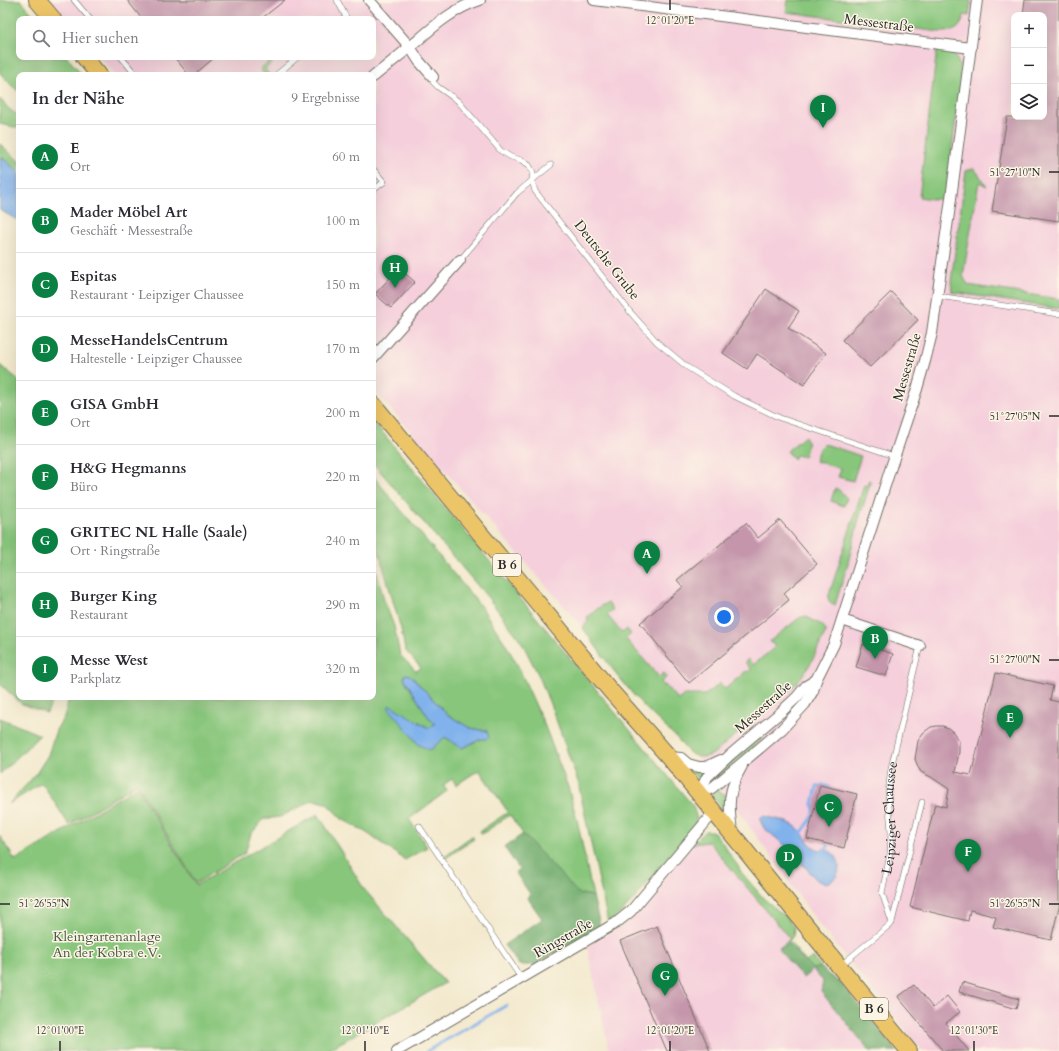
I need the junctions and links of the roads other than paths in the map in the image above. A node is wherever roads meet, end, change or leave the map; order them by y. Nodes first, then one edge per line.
1 (37, 0) edge
2 (74, 0) edge
3 (337, 0) edge
4 (369, 0) edge
5 (480, 0) edge
6 (594, 0) edge
7 (977, 0) edge
8 (50, 16) edge
9 (87, 16) edge
10 (345, 16) edge
11 (410, 47) junction
12 (971, 48) junction
13 (86, 60) edge
14 (124, 60) edge
15 (294, 60) edge
16 (96, 72) edge
17 (134, 72) edge
18 (280, 72) edge
19 (376, 75) edge
20 (433, 77) joint
21 (551, 166) dead end
22 (376, 173) edge
23 (532, 180) junction
24 (376, 188) edge
25 (460, 260) joint
26 (938, 296) junction
27 (1059, 314) edge
28 (376, 355) edge
29 (376, 408) edge
30 (894, 456) junction
31 (842, 620) junction
32 (920, 646) joint
33 (816, 680) junction
34 (730, 755) junction
35 (669, 757) junction
36 (745, 761) junction
37 (699, 794) junction
38 (922, 802) dead end
39 (714, 812) junction
40 (418, 826) dead end
41 (732, 834) junction
42 (892, 923) junction
43 (839, 966) junction
44 (521, 978) junction
45 (397, 1051) edge
46 (909, 1051) edge

1 - 8 main road
2 - 9 lane
3 - 10 lane
4 - 11 street, Deutsche Grube
5 - 11 street
6 - 12 street, Messestraße
7 - 12 street, Messestraße
11 - 19 street
11 - 20 street, Deutsche Grube
12 - 26 street, Messestraße
13 - 16 main road
14 - 17 lane
15 - 18 lane
20 - 23 lane, Deutsche Grube
21 - 23 lane
22 - 24 lane
23 - 25 lane
23 - 30 lane, Deutsche Grube
25 - 28 street
26 - 27 lane
26 - 30 street, Messestraße
29 - 35 main road, B 6
30 - 31 street, Messestraße
31 - 32 street
31 - 33 street, Messestraße
32 - 42 lane, Leipziger Chaussee
33 - 34 street, Messestraße
33 - 36 street, Messestraße
34 - 35 street, Messestraße
34 - 37 street, Messestraße
35 - 37 main road, B 6
36 - 37 street, Messestraße
36 - 41 street, Messestraße
37 - 39 main road, B 6
38 - 42 lane
39 - 41 main road, B 6
39 - 44 street, Ringstraße
40 - 44 lane
41 - 43 main road, B 6
42 - 43 lane
43 - 46 main road, B 6
44 - 45 street, Ringstraße

